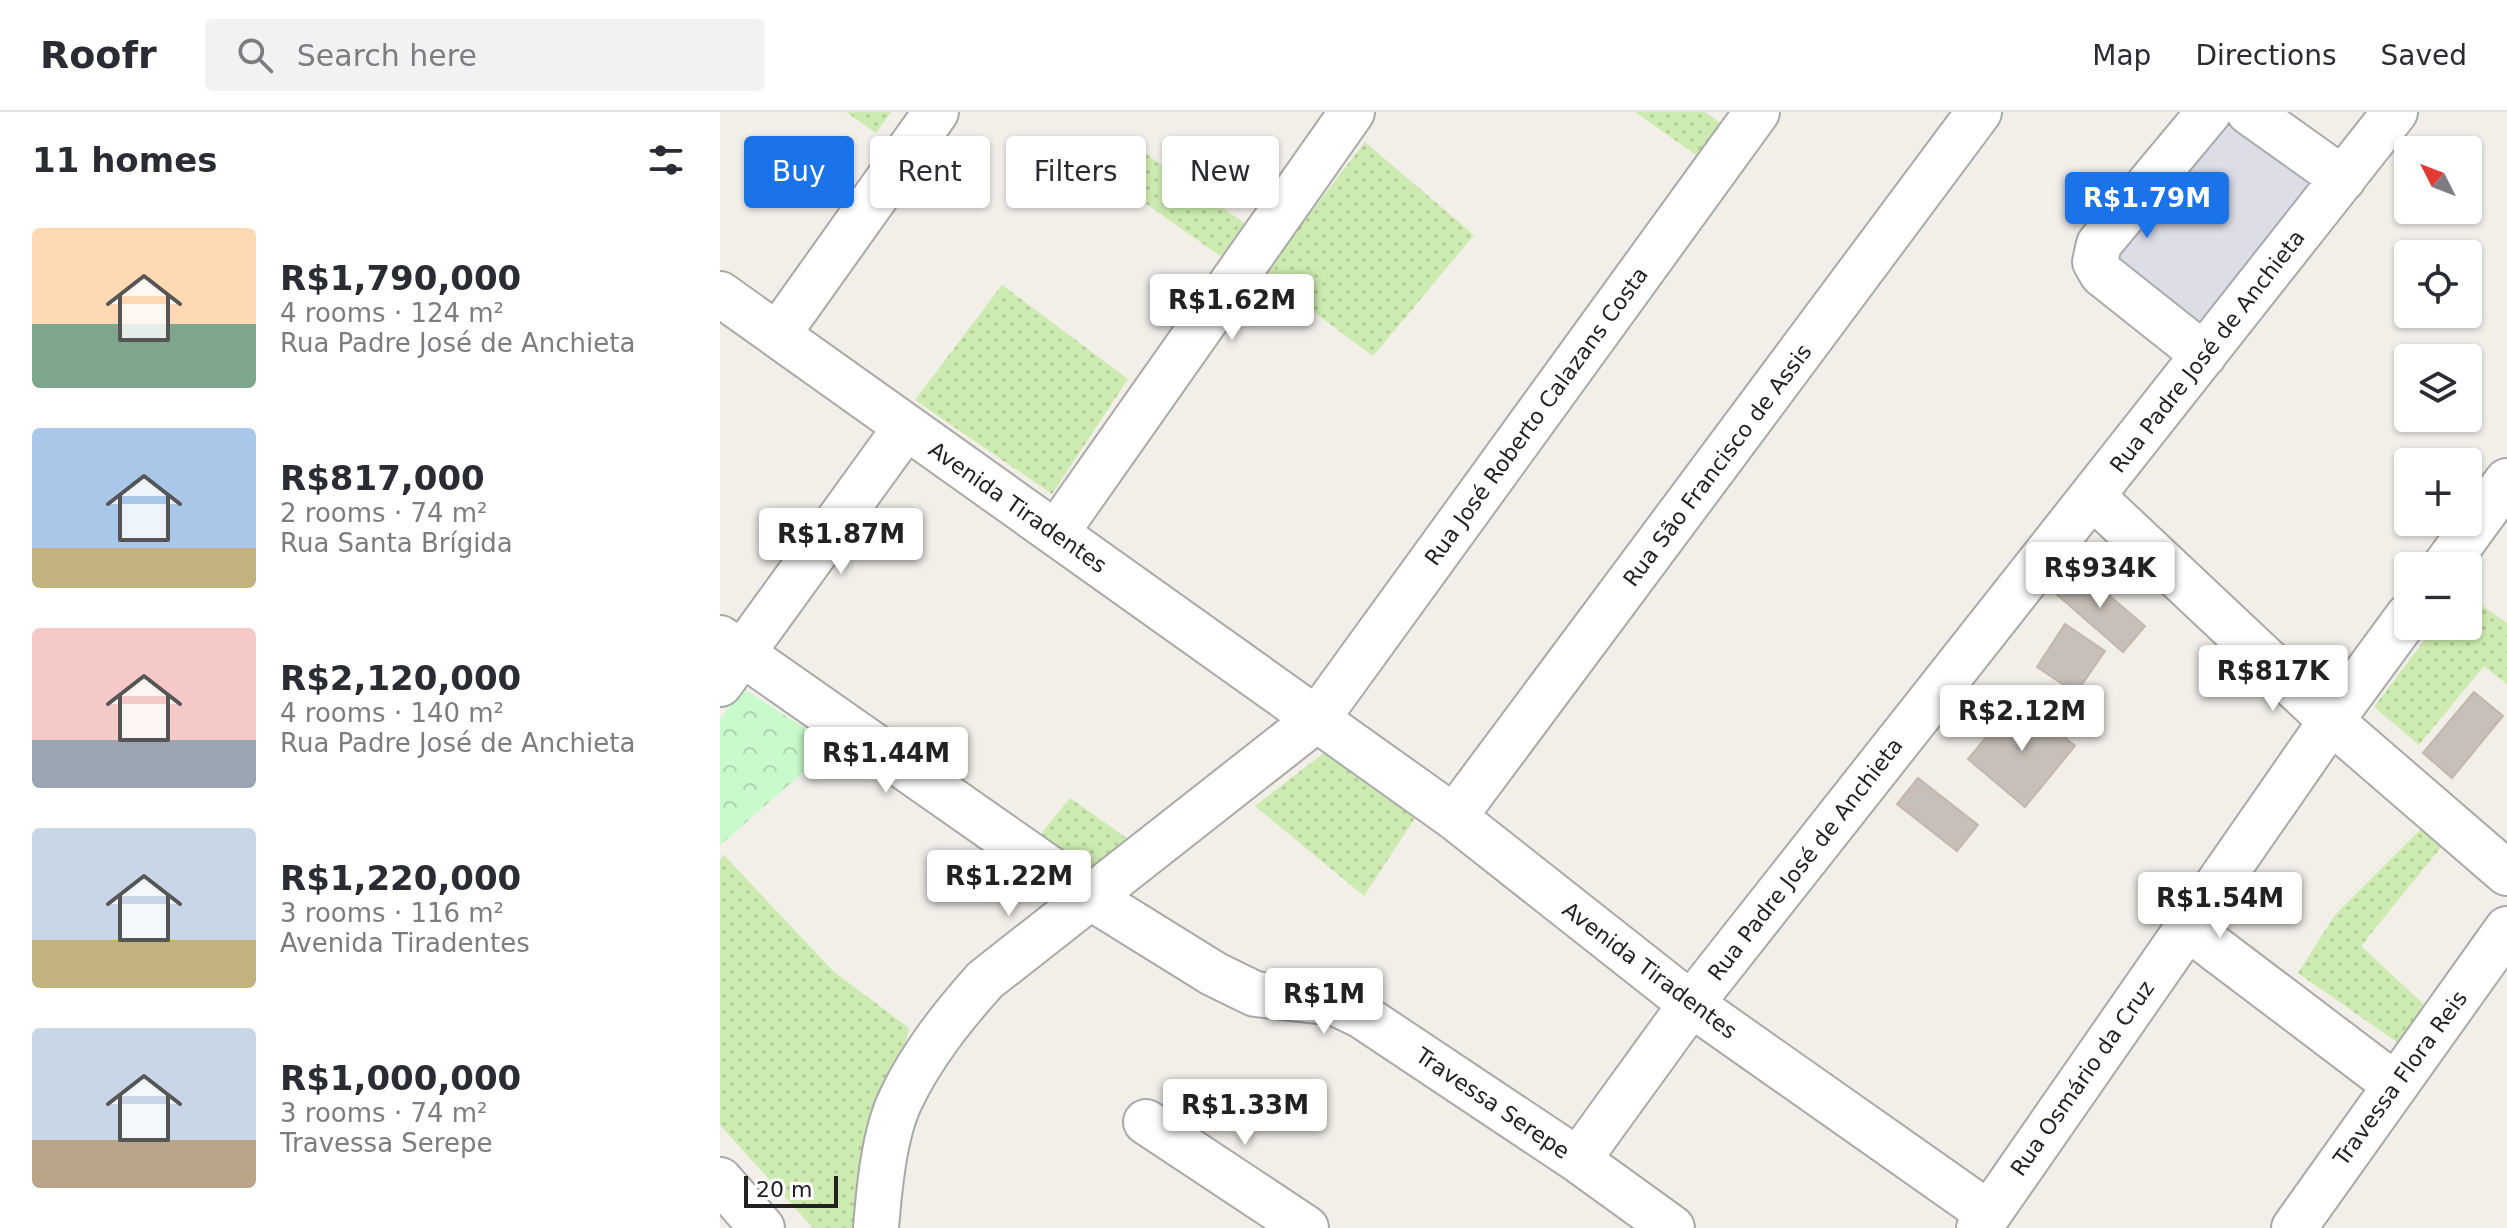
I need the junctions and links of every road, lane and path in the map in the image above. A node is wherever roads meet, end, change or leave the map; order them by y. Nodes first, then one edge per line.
1 (936, 112) edge
2 (1352, 112) edge
3 (1757, 112) edge
4 (1979, 112) edge
5 (2209, 112) edge
6 (2249, 112) edge
7 (2395, 112) edge
8 (2343, 179) junction
9 (720, 294) edge
10 (778, 334) junction
11 (2204, 355) junction
12 (906, 427) junction
13 (2507, 481) edge
14 (2092, 496) junction
15 (1056, 533) junction
16 (2455, 552) edge
17 (2394, 635) edge
18 (728, 659) edge
19 (1316, 720) junction
20 (2331, 721) junction
21 (1454, 817) junction
22 (2507, 873) edge
23 (1090, 897) junction
24 (2188, 928) junction
25 (2503, 946) edge
26 (1691, 1004) junction
27 (2394, 1084) junction
28 (1146, 1122) dead end
29 (1578, 1160) junction
30 (720, 1180) edge
31 (1983, 1221) edge
32 (762, 1228) edge
33 (876, 1228) edge
34 (1306, 1228) edge
35 (1672, 1228) edge
36 (2294, 1228) edge

1 - 10 street
2 - 15 street
3 - 19 street, Rua José Roberto Calazans Costa
4 - 21 street, Rua São Francisco de Assis
5 - 11 street
6 - 8 street
7 - 8 street, Rua Padre José de Anchieta
8 - 11 street, Rua Padre José de Anchieta
9 - 10 street, Avenida Tiradentes
10 - 12 street, Avenida Tiradentes
11 - 14 street, Rua Padre José de Anchieta
12 - 15 street, Avenida Tiradentes
12 - 18 street
13 - 16 street
14 - 20 street
14 - 26 street, Rua Padre José de Anchieta
15 - 19 street, Avenida Tiradentes
17 - 20 street, Rua Osmário da Cruz
18 - 23 street, Travessa Serepe
19 - 21 street, Avenida Tiradentes
19 - 23 street
20 - 22 street
20 - 24 street, Rua Osmário da Cruz
21 - 26 street, Avenida Tiradentes
23 - 29 street, Travessa Serepe
23 - 33 street
24 - 27 street
24 - 31 street, Rua Osmário da Cruz
25 - 27 street, Travessa Flora Reis
26 - 29 street, Rua Padre José de Anchieta
26 - 31 street, Avenida Tiradentes
27 - 36 street, Travessa Flora Reis
28 - 34 street
29 - 35 street, Travessa Serepe
30 - 32 street

